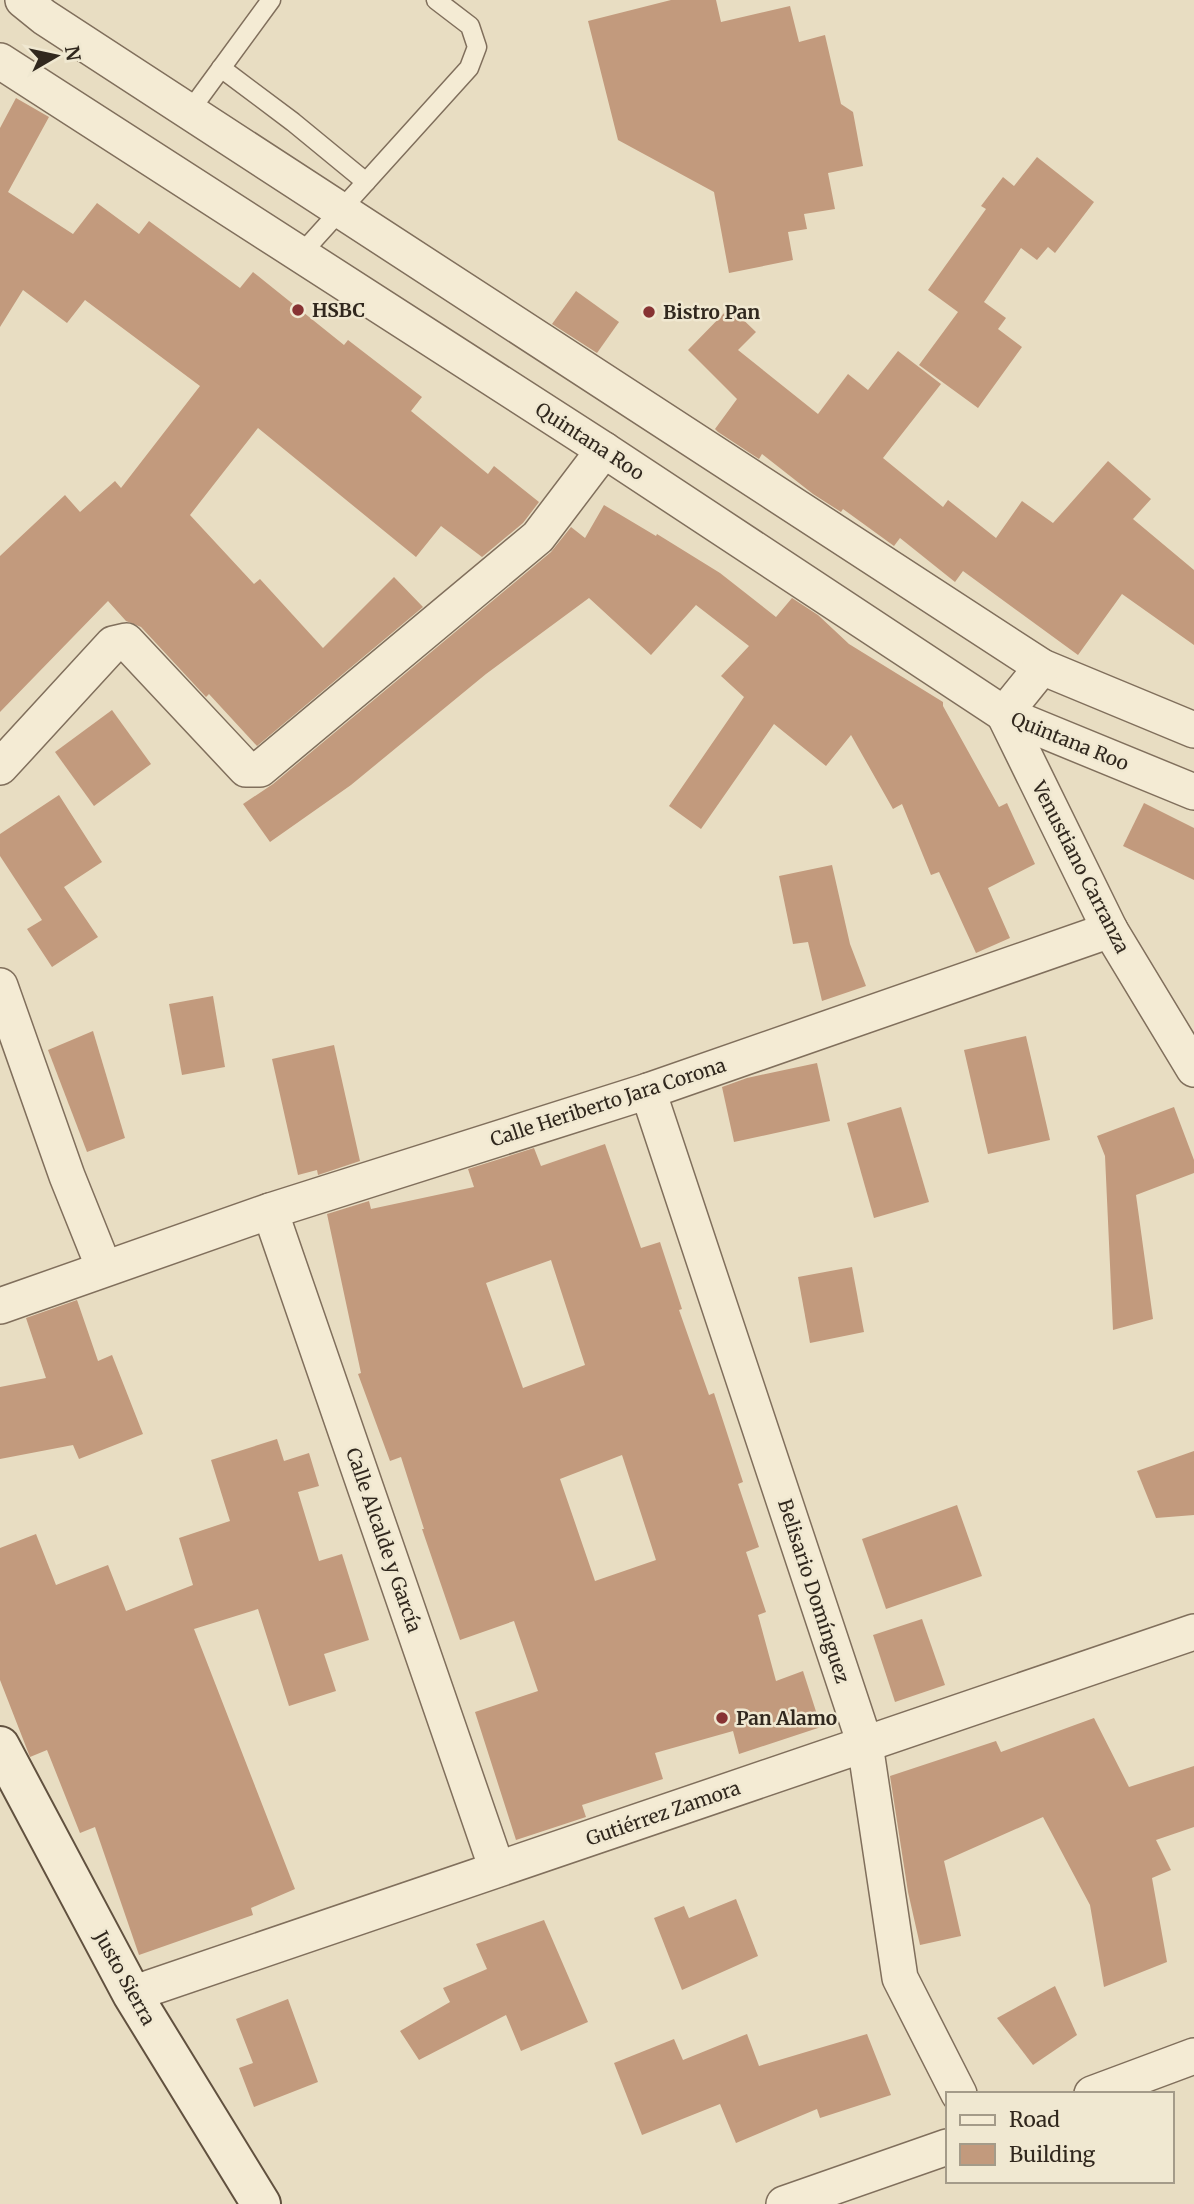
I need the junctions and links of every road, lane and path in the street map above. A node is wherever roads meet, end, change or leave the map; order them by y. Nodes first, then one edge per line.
1 (23, 0) edge
2 (271, 0) edge
3 (436, 0) edge
4 (0, 61) edge
5 (221, 68) junction
6 (189, 112) junction
7 (366, 182) junction
8 (340, 211) junction
9 (300, 255) junction
10 (604, 450) junction
11 (1042, 667) junction
12 (1004, 714) junction
13 (1194, 730) edge
14 (0, 766) edge
15 (1194, 792) edge
16 (1110, 930) junction
17 (0, 986) edge
18 (1194, 1069) edge
19 (648, 1091) junction
20 (270, 1212) junction
21 (104, 1268) junction
22 (0, 1306) edge
23 (1194, 1632) edge
24 (865, 1744) junction
25 (0, 1746) edge
26 (498, 1869) junction
27 (132, 1994) junction
28 (1194, 2056) edge
29 (958, 2092) edge
30 (1097, 2092) edge
31 (946, 2147) edge
32 (261, 2204) edge
33 (784, 2204) edge

1 - 6 street
2 - 5 lane
3 - 7 lane
4 - 9 street, Quintana Roo
5 - 6 lane
5 - 7 lane
6 - 8 street
7 - 8 lane
8 - 9 lane
8 - 11 street
9 - 10 street, Quintana Roo
10 - 12 street, Quintana Roo
10 - 14 street
11 - 12 street
11 - 13 street
12 - 15 street, Quintana Roo
12 - 16 street, Venustiano Carranza
16 - 18 street, Venustiano Carranza
16 - 19 street, Calle Heriberto Jara Corona
17 - 21 street
19 - 20 street, Calle Heriberto Jara Corona
19 - 24 street, Belisario Domínguez
20 - 21 street, Calle Heriberto Jara Corona
20 - 26 street, Calle Alcalde y García
21 - 22 street, Calle Heriberto Jara Corona
23 - 24 street, Gutiérrez Zamora
24 - 26 street, Gutiérrez Zamora
24 - 29 street, Belisario Domínguez
25 - 27 main road, Justo Sierra
26 - 27 street, Gutiérrez Zamora
27 - 32 main road, Justo Sierra
28 - 30 street
31 - 33 street

